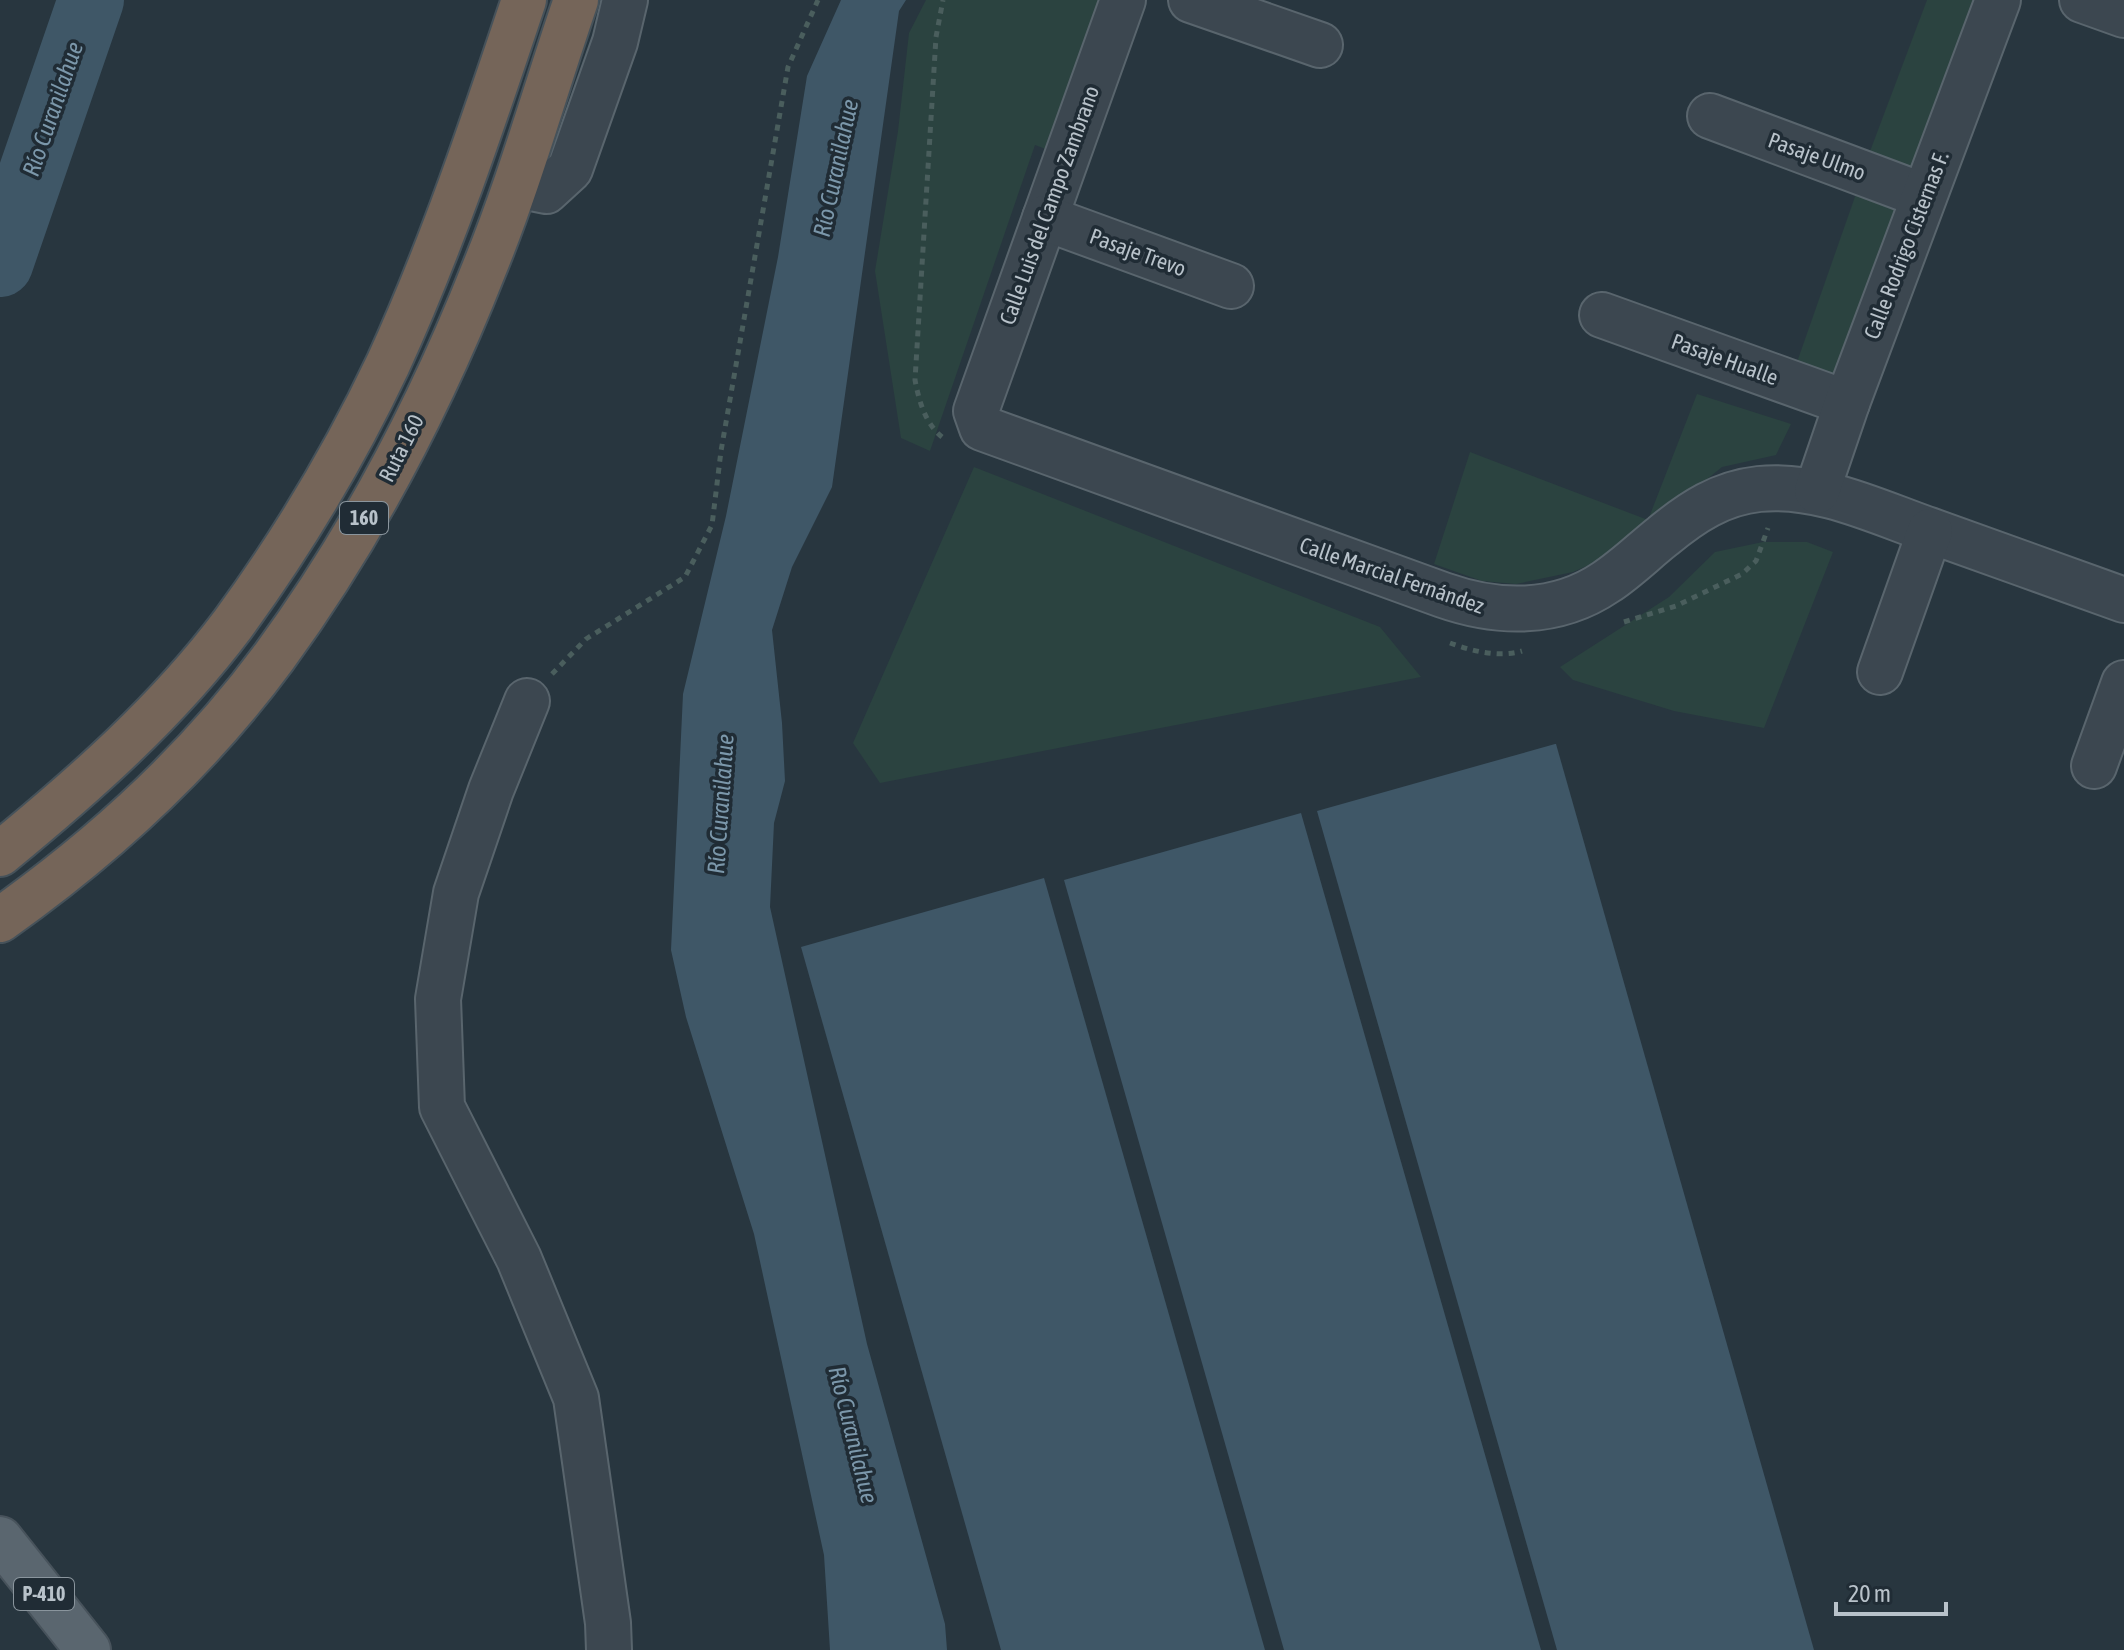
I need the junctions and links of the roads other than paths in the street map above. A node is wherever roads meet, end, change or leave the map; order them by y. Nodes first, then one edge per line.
1 (524, 0) edge
2 (576, 0) edge
3 (625, 0) edge
4 (1123, 0) edge
5 (1191, 0) edge
6 (1998, 0) edge
7 (2082, 0) edge
8 (2124, 15) edge
9 (1320, 45) dead end
10 (1710, 116) dead end
11 (516, 185) junction
12 (1924, 196) junction
13 (1045, 218) junction
14 (1231, 286) dead end
15 (1602, 315) dead end
16 (1847, 403) junction
17 (961, 426) joint
18 (1800, 490) junction
19 (1930, 531) junction
20 (2124, 600) edge
21 (1880, 672) dead end
22 (2124, 683) edge
23 (527, 701) road end
24 (2094, 766) dead end
25 (0, 854) edge
26 (0, 920) edge
27 (0, 1539) edge
28 (88, 1650) edge
29 (609, 1650) edge

1 - 25 highway, 160
2 - 11 highway, Ruta 160 / 160
3 - 11 street
4 - 13 street, Calle Luis del Campo Zambrano
5 - 9 street
6 - 12 street, Calle Rodrigo Cisternas F.
7 - 8 street
10 - 12 street, Pasaje Ulmo
11 - 26 highway, Ruta 160 / 160
12 - 16 street, Calle Rodrigo Cisternas F.
13 - 14 street, Pasaje Trevo
13 - 17 street, Calle Luis del Campo Zambrano
15 - 16 street, Pasaje Hualle
16 - 18 street, Calle Rodrigo Cisternas F.
17 - 18 street, Calle Marcial Fernández
18 - 19 street, Calle Marcial Fernández
19 - 20 street, Calle Marcial Fernández
19 - 21 street
22 - 24 street
23 - 29 street
27 - 28 main road, P-410

